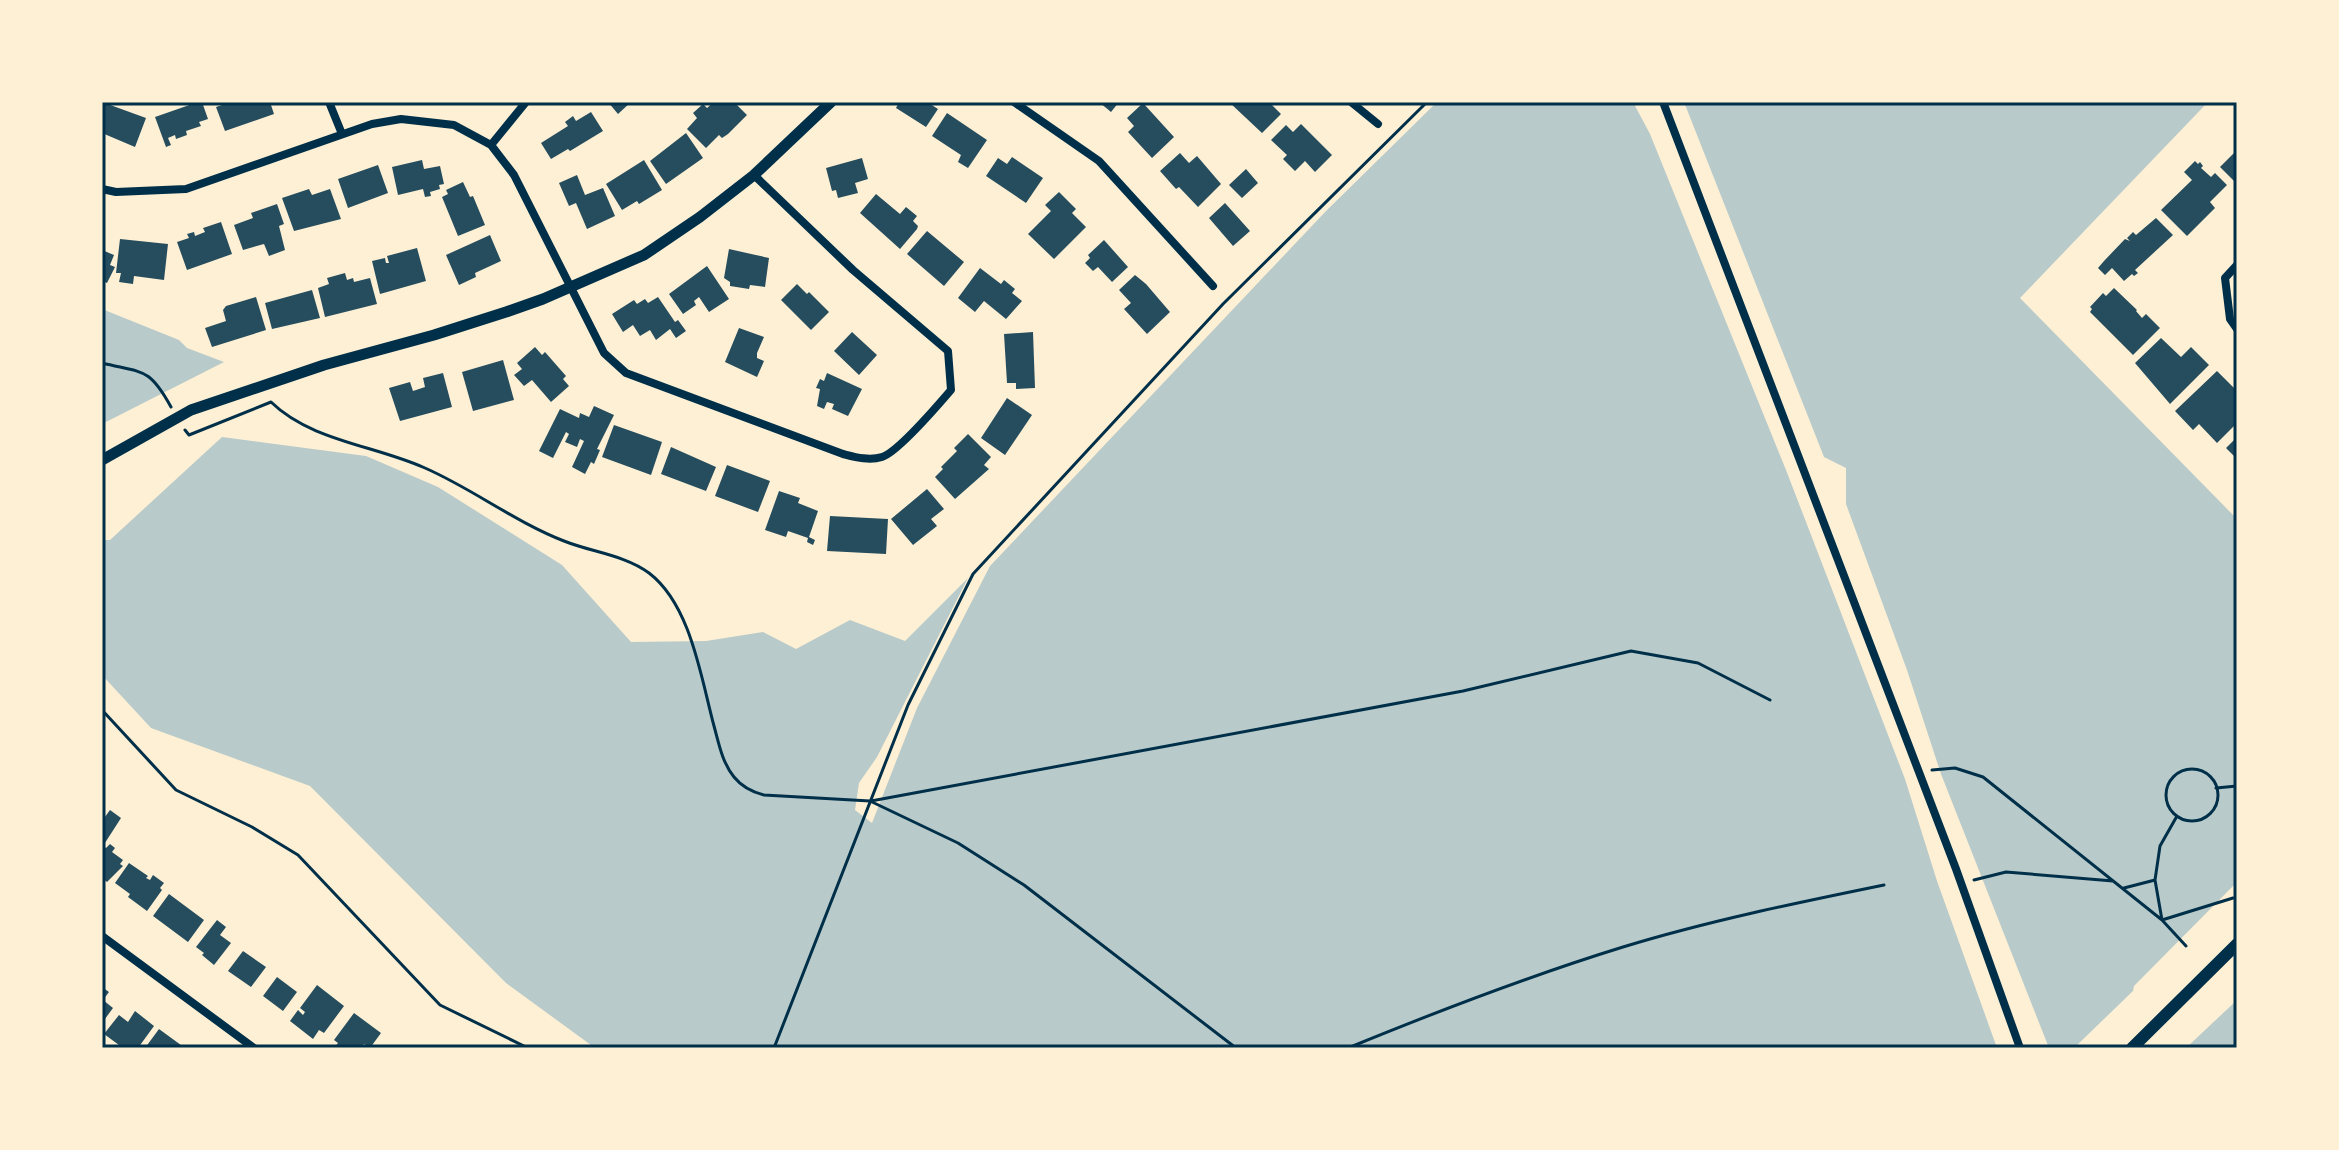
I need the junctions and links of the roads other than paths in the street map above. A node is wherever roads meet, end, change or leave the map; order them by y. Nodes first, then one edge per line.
1 (329, 102) edge
2 (526, 102) edge
3 (831, 102) edge
4 (1014, 102) edge
5 (1351, 102) edge
6 (1663, 102) edge
7 (1378, 124) dead end
8 (342, 134) junction
9 (491, 145) junction
10 (754, 175) junction
11 (102, 189) edge
12 (2237, 265) edge
13 (1213, 286) dead end
14 (569, 287) junction
15 (2237, 329) edge
16 (102, 460) edge
17 (102, 936) edge
18 (2237, 944) edge
19 (254, 1048) edge
20 (2020, 1048) edge
21 (2132, 1048) edge

1 - 8 street
2 - 9 street
3 - 10 street
4 - 13 street
5 - 7 street
6 - 20 street
8 - 9 street
8 - 11 street
9 - 14 street
10 - 14 street
10 - 14 street
12 - 15 street
14 - 16 street
17 - 19 street
18 - 21 main road

